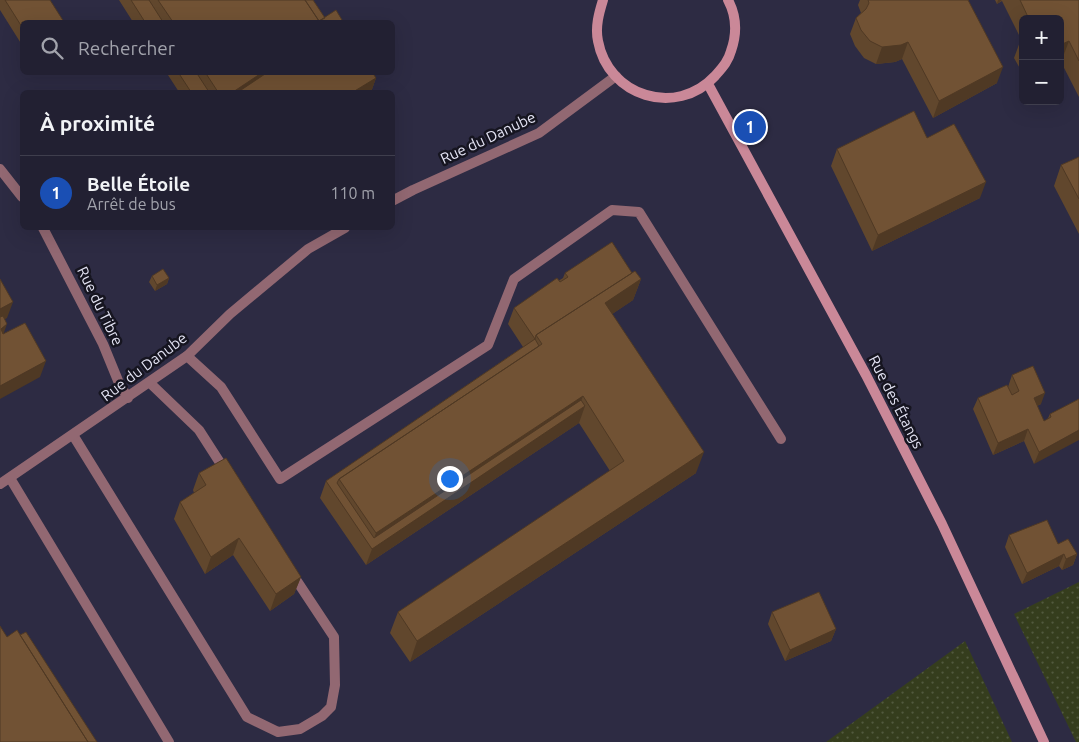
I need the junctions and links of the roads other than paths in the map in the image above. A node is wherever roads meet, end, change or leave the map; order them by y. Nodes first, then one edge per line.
1 (604, 0) edge
2 (728, 0) edge
3 (616, 76) junction
4 (708, 84) junction
5 (0, 169) edge
6 (20, 194) edge
7 (395, 200) edge
8 (44, 230) edge
9 (342, 230) edge
10 (187, 356) junction
11 (150, 382) junction
12 (128, 398) junction
13 (73, 435) junction
14 (781, 439) dead end
15 (10, 478) junction
16 (231, 479) edge
17 (0, 484) edge
18 (285, 562) edge
19 (170, 742) edge
20 (1044, 742) edge

1 - 3 main road
2 - 4 main road
3 - 4 main road
3 - 7 street, Rue du Danube
4 - 20 main road, Rue des Étangs
5 - 6 street
8 - 12 street, Rue du Tibre
9 - 10 street, Rue du Danube
10 - 11 street, Rue du Danube
10 - 14 street
11 - 12 street, Rue du Danube
11 - 16 street
12 - 13 street, Rue du Danube
13 - 15 street, Rue du Danube
13 - 18 street
15 - 17 street, Rue du Danube
15 - 19 street

